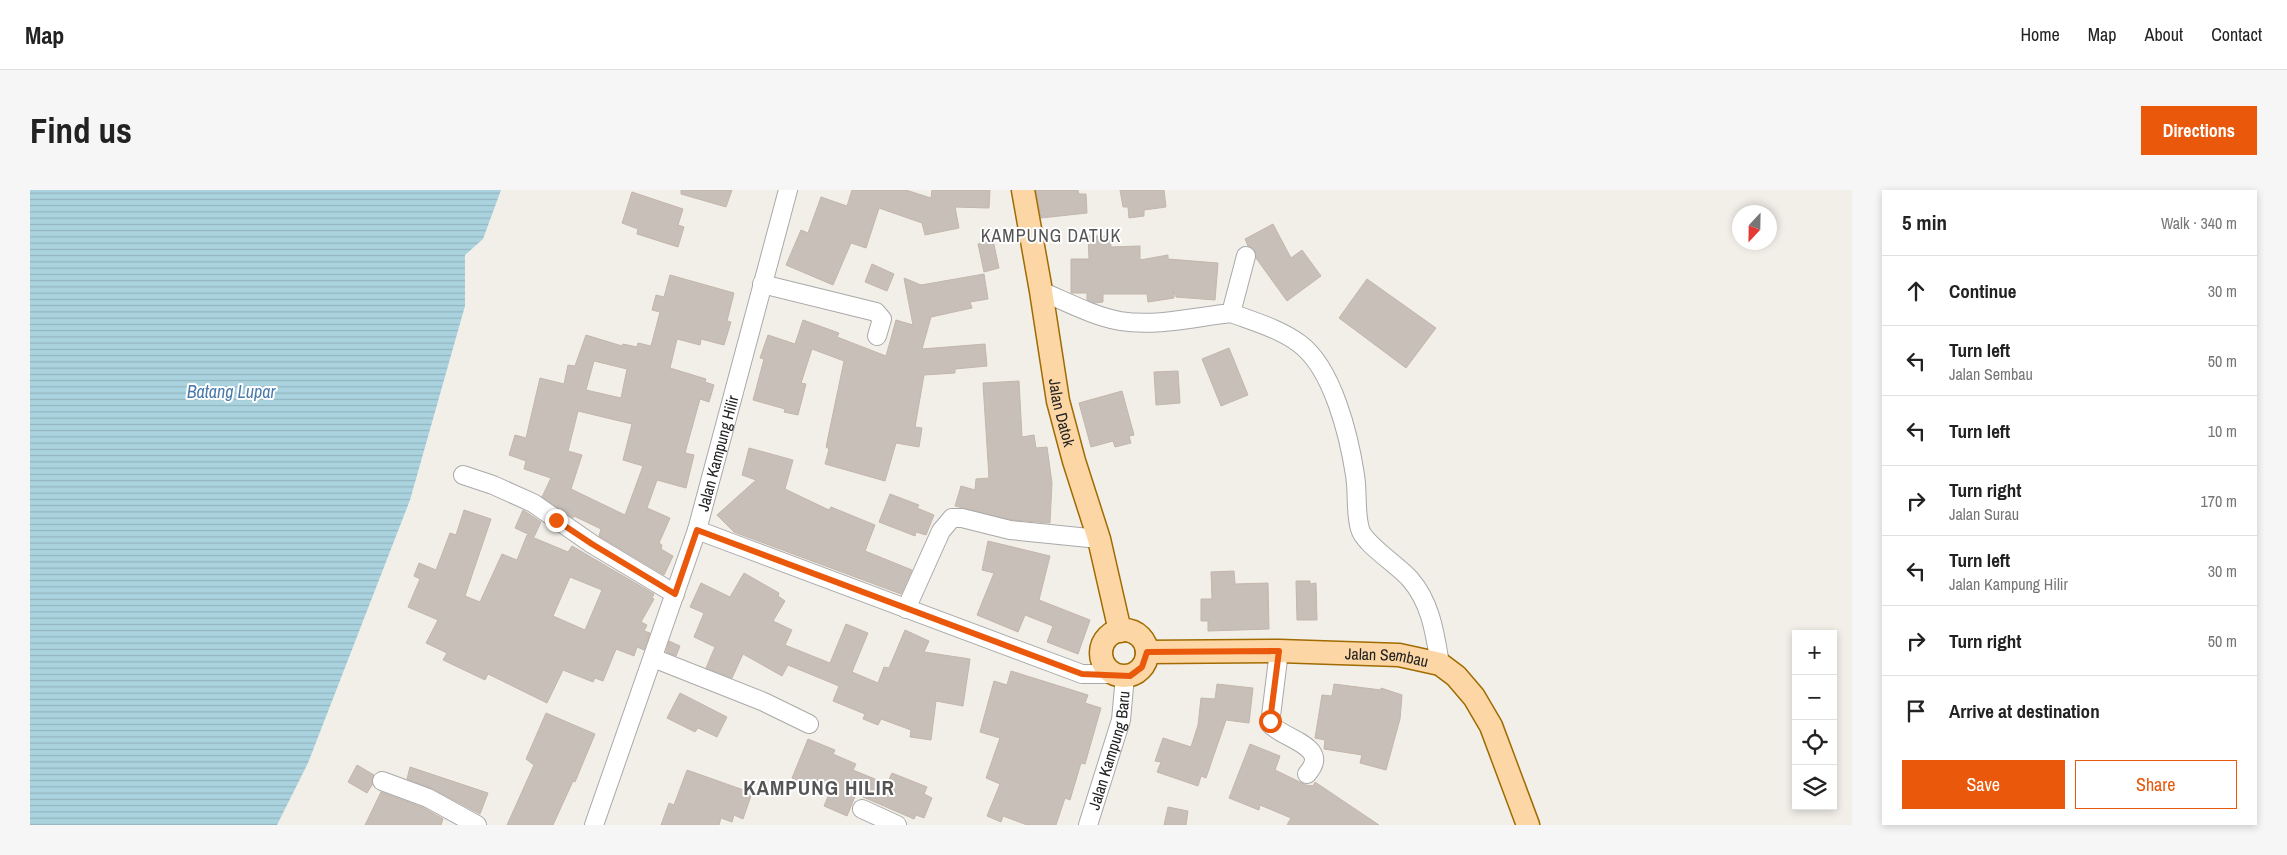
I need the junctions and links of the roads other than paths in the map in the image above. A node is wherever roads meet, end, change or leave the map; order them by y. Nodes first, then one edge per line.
1 (788, 190) edge
2 (1023, 190) edge
3 (1246, 256) dead end
4 (762, 284) junction
5 (1041, 291) junction
6 (1231, 313) junction
7 (877, 336) dead end
8 (463, 475) dead end
9 (697, 530) junction
10 (1099, 539) junction
11 (675, 594) junction
12 (906, 609) junction
13 (1120, 631) junction
14 (1279, 651) junction
15 (1147, 652) junction
16 (653, 658) junction
17 (1440, 664) junction
18 (1119, 675) junction
19 (809, 724) dead end
20 (1307, 774) dead end
21 (382, 781) dead end
22 (862, 809) dead end
23 (477, 825) edge
24 (594, 825) edge
25 (897, 825) edge
26 (1088, 825) edge
27 (1528, 825) edge

1 - 4 street, Jalan Kampung Hilir
2 - 5 main road, Jalan Datok
3 - 6 street
4 - 7 street
4 - 9 street, Jalan Kampung Hilir
5 - 6 street
5 - 10 main road, Jalan Datok
6 - 17 street
8 - 11 street
9 - 11 street, Jalan Kampung Hilir
9 - 12 street
10 - 12 street
10 - 13 main road, Jalan Datok
11 - 16 street, Jalan Kampung Hilir
12 - 18 street
13 - 15 main road
13 - 18 main road
14 - 15 main road, Jalan Sembau
14 - 17 main road, Jalan Sembau
14 - 20 street
15 - 18 main road
16 - 19 street
16 - 24 street, Jalan Kampung Hilir
17 - 27 main road, Jalan Sembau
18 - 26 street, Jalan Kampung Baru
21 - 23 street
22 - 25 street

